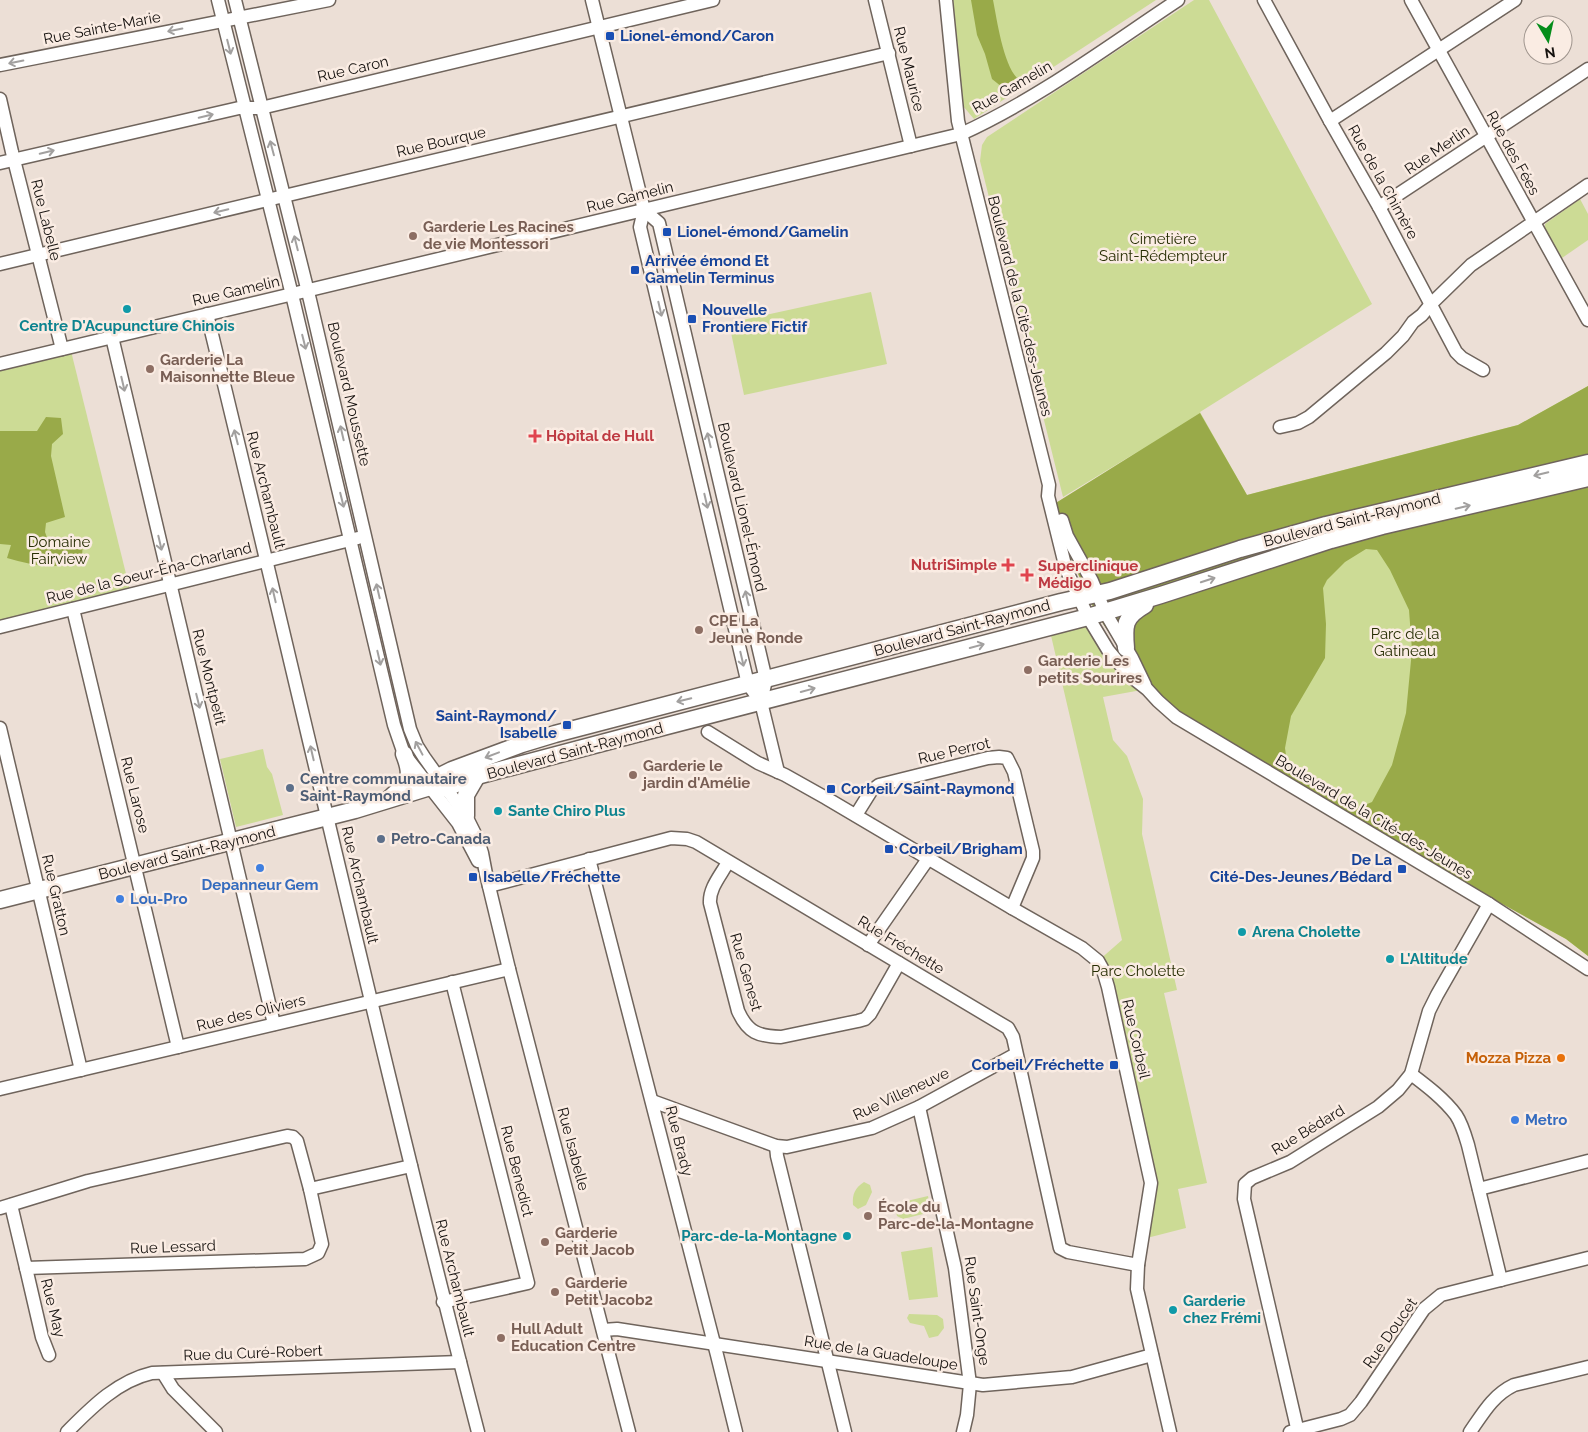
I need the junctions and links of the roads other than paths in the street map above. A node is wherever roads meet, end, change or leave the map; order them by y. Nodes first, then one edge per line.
1 (218, 0) edge
2 (235, 0) edge
3 (329, 0) edge
4 (592, 0) edge
5 (712, 0) edge
6 (875, 0) edge
7 (946, 0) edge
8 (1178, 0) edge
9 (1264, 0) edge
10 (1411, 0) edge
11 (1515, 0) edge
12 (239, 17) junction
13 (223, 20) junction
14 (599, 28) junction
15 (1439, 51) junction
16 (889, 53) junction
17 (0, 65) edge
18 (1588, 69) edge
19 (0, 99) edge
20 (244, 107) junction
21 (261, 108) junction
22 (621, 117) junction
23 (1330, 121) junction
24 (961, 134) junction
25 (1486, 137) junction
26 (911, 146) junction
27 (14, 160) junction
28 (0, 163) edge
29 (1588, 185) edge
30 (284, 196) junction
31 (268, 200) junction
32 (1379, 207) junction
33 (644, 210) junction
34 (1533, 223) junction
35 (38, 255) junction
36 (0, 264) edge
37 (308, 291) junction
38 (292, 295) junction
39 (1431, 304) junction
40 (207, 314) junction
41 (1588, 320) edge
42 (112, 337) junction
43 (62, 349) junction
44 (0, 364) edge
45 (1483, 370) dead end
46 (1280, 427) dead end
47 (1588, 463) edge
48 (1588, 478) edge
49 (1049, 485) junction
50 (365, 536) junction
51 (351, 539) junction
52 (266, 561) junction
53 (170, 585) junction
54 (1097, 594) junction
55 (1161, 595) junction
56 (1079, 598) junction
57 (73, 609) junction
58 (1105, 612) junction
59 (1088, 617) junction
60 (0, 627) edge
61 (1126, 648) junction
62 (766, 680) junction
63 (748, 684) junction
64 (1147, 689) junction
65 (761, 702) junction
66 (0, 728) edge
67 (708, 732) dead end
68 (2, 746) edge
69 (404, 754) junction
70 (778, 772) junction
71 (477, 776) junction
72 (438, 784) junction
73 (388, 800) junction
74 (856, 815) junction
75 (466, 816) junction
76 (328, 817) junction
77 (232, 842) junction
78 (589, 859) junction
79 (928, 859) junction
80 (728, 862) junction
81 (135, 866) junction
82 (487, 880) junction
83 (39, 890) junction
84 (0, 900) edge
85 (1489, 904) junction
86 (1012, 908) junction
87 (868, 944) junction
88 (899, 963) junction
89 (510, 969) junction
90 (1588, 969) edge
91 (452, 982) junction
92 (372, 1001) junction
93 (274, 1024) junction
94 (178, 1047) junction
95 (1016, 1054) junction
96 (81, 1070) junction
97 (1411, 1074) junction
98 (0, 1089) edge
99 (652, 1101) junction
100 (919, 1107) junction
101 (776, 1146) junction
102 (1588, 1161) edge
103 (411, 1166) junction
104 (310, 1189) junction
105 (1479, 1189) junction
106 (5, 1207) edge
107 (1588, 1258) edge
108 (1138, 1265) junction
109 (26, 1268) junction
110 (1501, 1280) junction
111 (443, 1302) junction
112 (603, 1330) junction
113 (714, 1345) junction
114 (49, 1355) dead end
115 (1152, 1355) junction
116 (828, 1361) junction
117 (460, 1362) junction
118 (1588, 1367) edge
119 (163, 1373) junction
120 (970, 1384) junction
121 (1295, 1431) edge
122 (67, 1432) edge
123 (216, 1432) edge
124 (478, 1432) edge
125 (629, 1432) edge
126 (736, 1432) edge
127 (845, 1432) edge
128 (963, 1432) edge
129 (1170, 1432) edge
130 (1470, 1432) edge

1 - 13 street, Boulevard Moussette
2 - 12 street, Boulevard Moussette
3 - 12 street, Rue Sainte-Marie
4 - 14 street, Boulevard Lionel-Émond
5 - 14 street, Rue Caron
6 - 16 street, Rue Maurice
7 - 24 street, Boulevard de la Cité-des-Jeunes
8 - 24 street, Rue Gamelin
9 - 23 street, Rue de la Chimère
10 - 15 street, Rue des Fées
11 - 15 street
12 - 13 street, Rue Sainte-Marie
12 - 21 street, Boulevard Moussette
13 -> 17 street, Rue Sainte-Marie
13 -> 20 street, Boulevard Moussette
14 - 21 street, Rue Caron
14 - 22 street, Boulevard Lionel-Émond
15 - 23 street
15 - 25 street, Rue des Fées
16 - 22 street, Rue Bourque
16 - 26 street, Rue Maurice
18 - 25 street, Rue Merlin
19 - 27 street, Rue Labelle
20 - 21 street, Rue Caron
27 -> 20 street, Rue Caron
20 - 31 street, Boulevard Moussette
30 -> 21 street, Boulevard Moussette
22 - 30 street, Rue Bourque
22 - 33 street, Boulevard Lionel-Émond
23 - 32 street, Rue de la Chimère
24 - 26 street, Rue Gamelin
24 - 49 street, Boulevard de la Cité-des-Jeunes
25 - 32 street, Rue Merlin
25 - 34 street, Rue des Fées
26 - 33 street, Rue Gamelin
27 - 28 street, Rue Caron
27 - 35 street, Rue Labelle
29 - 34 street
30 - 31 street, Rue Bourque
37 -> 30 street, Boulevard Moussette
31 -> 35 street, Rue Bourque
31 - 38 street, Boulevard Moussette
32 - 39 street, Rue de la Chimère
33 - 37 street, Rue Gamelin
62 -> 33 street, Boulevard Lionel-Émond
33 -> 63 street, Boulevard Lionel-Émond
34 - 39 street
34 - 41 street, Rue des Fées
35 - 36 street, Rue Bourque
35 - 43 street, Rue Labelle
37 - 38 street, Rue Gamelin
50 -> 37 street, Boulevard Moussette
38 - 40 street, Rue Gamelin
38 -> 51 street, Boulevard Moussette
39 - 45 street, Rue de la Chimère
39 - 46 street
40 - 42 street, Rue Gamelin
52 -> 40 street, Rue Archambault
42 - 43 street, Rue Gamelin
42 -> 53 street, Rue Montpetit
43 - 44 street, Rue Gamelin
47 -> 54 main road, Boulevard Saint-Raymond
55 -> 48 main road, Boulevard Saint-Raymond
49 - 54 street, Boulevard de la Cité-des-Jeunes
49 - 56 street, Boulevard de la Cité-des-Jeunes
50 - 51 street, Rue de la Soeur-Éna-Charland
72 -> 50 street, Boulevard Moussette
51 - 52 street, Rue de la Soeur-Éna-Charland
51 -> 69 street, Boulevard Moussette
52 - 53 street, Rue de la Soeur-Éna-Charland
76 -> 52 street, Rue Archambault
53 - 57 street, Rue de la Soeur-Éna-Charland
53 -> 77 street, Rue Montpetit
54 - 56 main road, Boulevard Saint-Raymond
54 - 58 street, Boulevard de la Cité-des-Jeunes
55 - 58 main road, Boulevard Saint-Raymond
55 - 61 main road
56 - 59 street, Boulevard de la Cité-des-Jeunes
56 - 62 main road, Boulevard Saint-Raymond
57 - 60 street, Rue de la Soeur-Éna-Charland
57 - 81 street, Rue Larose
58 - 59 main road, Boulevard Saint-Raymond
58 - 61 street, Boulevard de la Cité-des-Jeunes
59 - 64 street, Boulevard de la Cité-des-Jeunes
65 -> 59 main road, Boulevard Saint-Raymond
61 - 64 street, Boulevard de la Cité-des-Jeunes
62 - 63 main road, Boulevard Saint-Raymond
62 - 65 street, Boulevard Lionel-Émond
63 - 65 street, Boulevard Lionel-Émond
63 -> 72 main road, Boulevard Saint-Raymond
64 - 85 street, Boulevard de la Cité-des-Jeunes
65 - 70 street
65 - 71 main road, Boulevard Saint-Raymond
66 - 68 street, Rue Gratton
67 - 70 street, Rue Corbeil
68 - 83 street, Rue Gratton
69 - 72 street, Boulevard Moussette
69 - 73 main road
70 - 74 street, Rue Corbeil
71 - 72 main road, Boulevard Saint-Raymond
71 - 75 main road
72 - 73 main road, Boulevard Saint-Raymond
72 - 75 street, Rue Isabelle
72 - 82 street, Rue Isabelle
73 - 76 main road, Boulevard Saint-Raymond
74 - 79 street, Rue Corbeil
74 - 86 street, Rue Perrot
75 - 82 street, Rue Isabelle
76 - 77 main road, Boulevard Saint-Raymond
76 - 92 street, Rue Archambault
77 - 81 main road, Boulevard Saint-Raymond
77 - 93 street, Rue Montpetit
78 - 80 street, Rue Fréchette
78 - 82 street, Rue Fréchette
78 - 99 street, Rue Brady
79 - 86 street, Rue Corbeil
79 - 87 street
80 - 87 street, Rue Fréchette
80 - 88 street, Rue Genest
81 - 83 main road, Boulevard Saint-Raymond
81 - 94 street, Rue Larose
82 - 89 street, Rue Isabelle
83 - 84 main road, Boulevard Saint-Raymond
83 - 96 street, Rue Gratton
85 - 90 street, Boulevard de la Cité-des-Jeunes
85 - 97 street, Rue Bédard
86 - 108 street, Rue Corbeil
87 - 88 street, Rue Fréchette
88 - 95 street, Rue Fréchette
89 - 91 street, Rue des Oliviers
89 - 112 street, Rue Isabelle
91 - 92 street, Rue des Oliviers
91 - 111 street, Rue Benedict
92 - 93 street, Rue des Oliviers
92 - 103 street, Rue Archambault
93 - 94 street, Rue des Oliviers
94 - 96 street, Rue des Oliviers
95 - 100 street, Rue Villeneuve
95 - 108 street, Rue Fréchette
96 - 98 street, Rue des Oliviers
97 - 105 street
97 - 121 street, Rue Bédard
99 - 101 street, Rue Villeneuve
99 - 113 street, Rue Brady
100 - 101 street, Rue Villeneuve
100 - 120 street, Rue Saint-Onge
101 - 116 street
102 - 105 street
103 - 104 street
103 - 111 street, Rue Archambault
104 - 106 street, Rue Lessard
104 - 109 street, Rue Lessard
105 - 110 street
106 - 109 street, Rue Lessard
107 - 110 street, Rue Doucet
108 - 115 street, Rue Corbeil
109 - 114 street, Rue May
110 - 121 street, Rue Doucet
111 - 117 street, Rue Archambault
112 - 113 street, Rue de la Guadeloupe
112 - 125 street, Rue Isabelle
113 - 116 street, Rue de la Guadeloupe
113 - 126 street, Rue Brady
115 - 120 street, Rue de la Guadeloupe
115 - 129 street, Rue Corbeil
116 - 120 street, Rue de la Guadeloupe
116 - 127 street
117 - 119 street, Rue du Curé-Robert
117 - 124 street, Rue Archambault
118 - 130 street
119 - 122 street, Rue du Curé-Robert
119 - 123 street
120 - 128 street, Rue Saint-Onge

